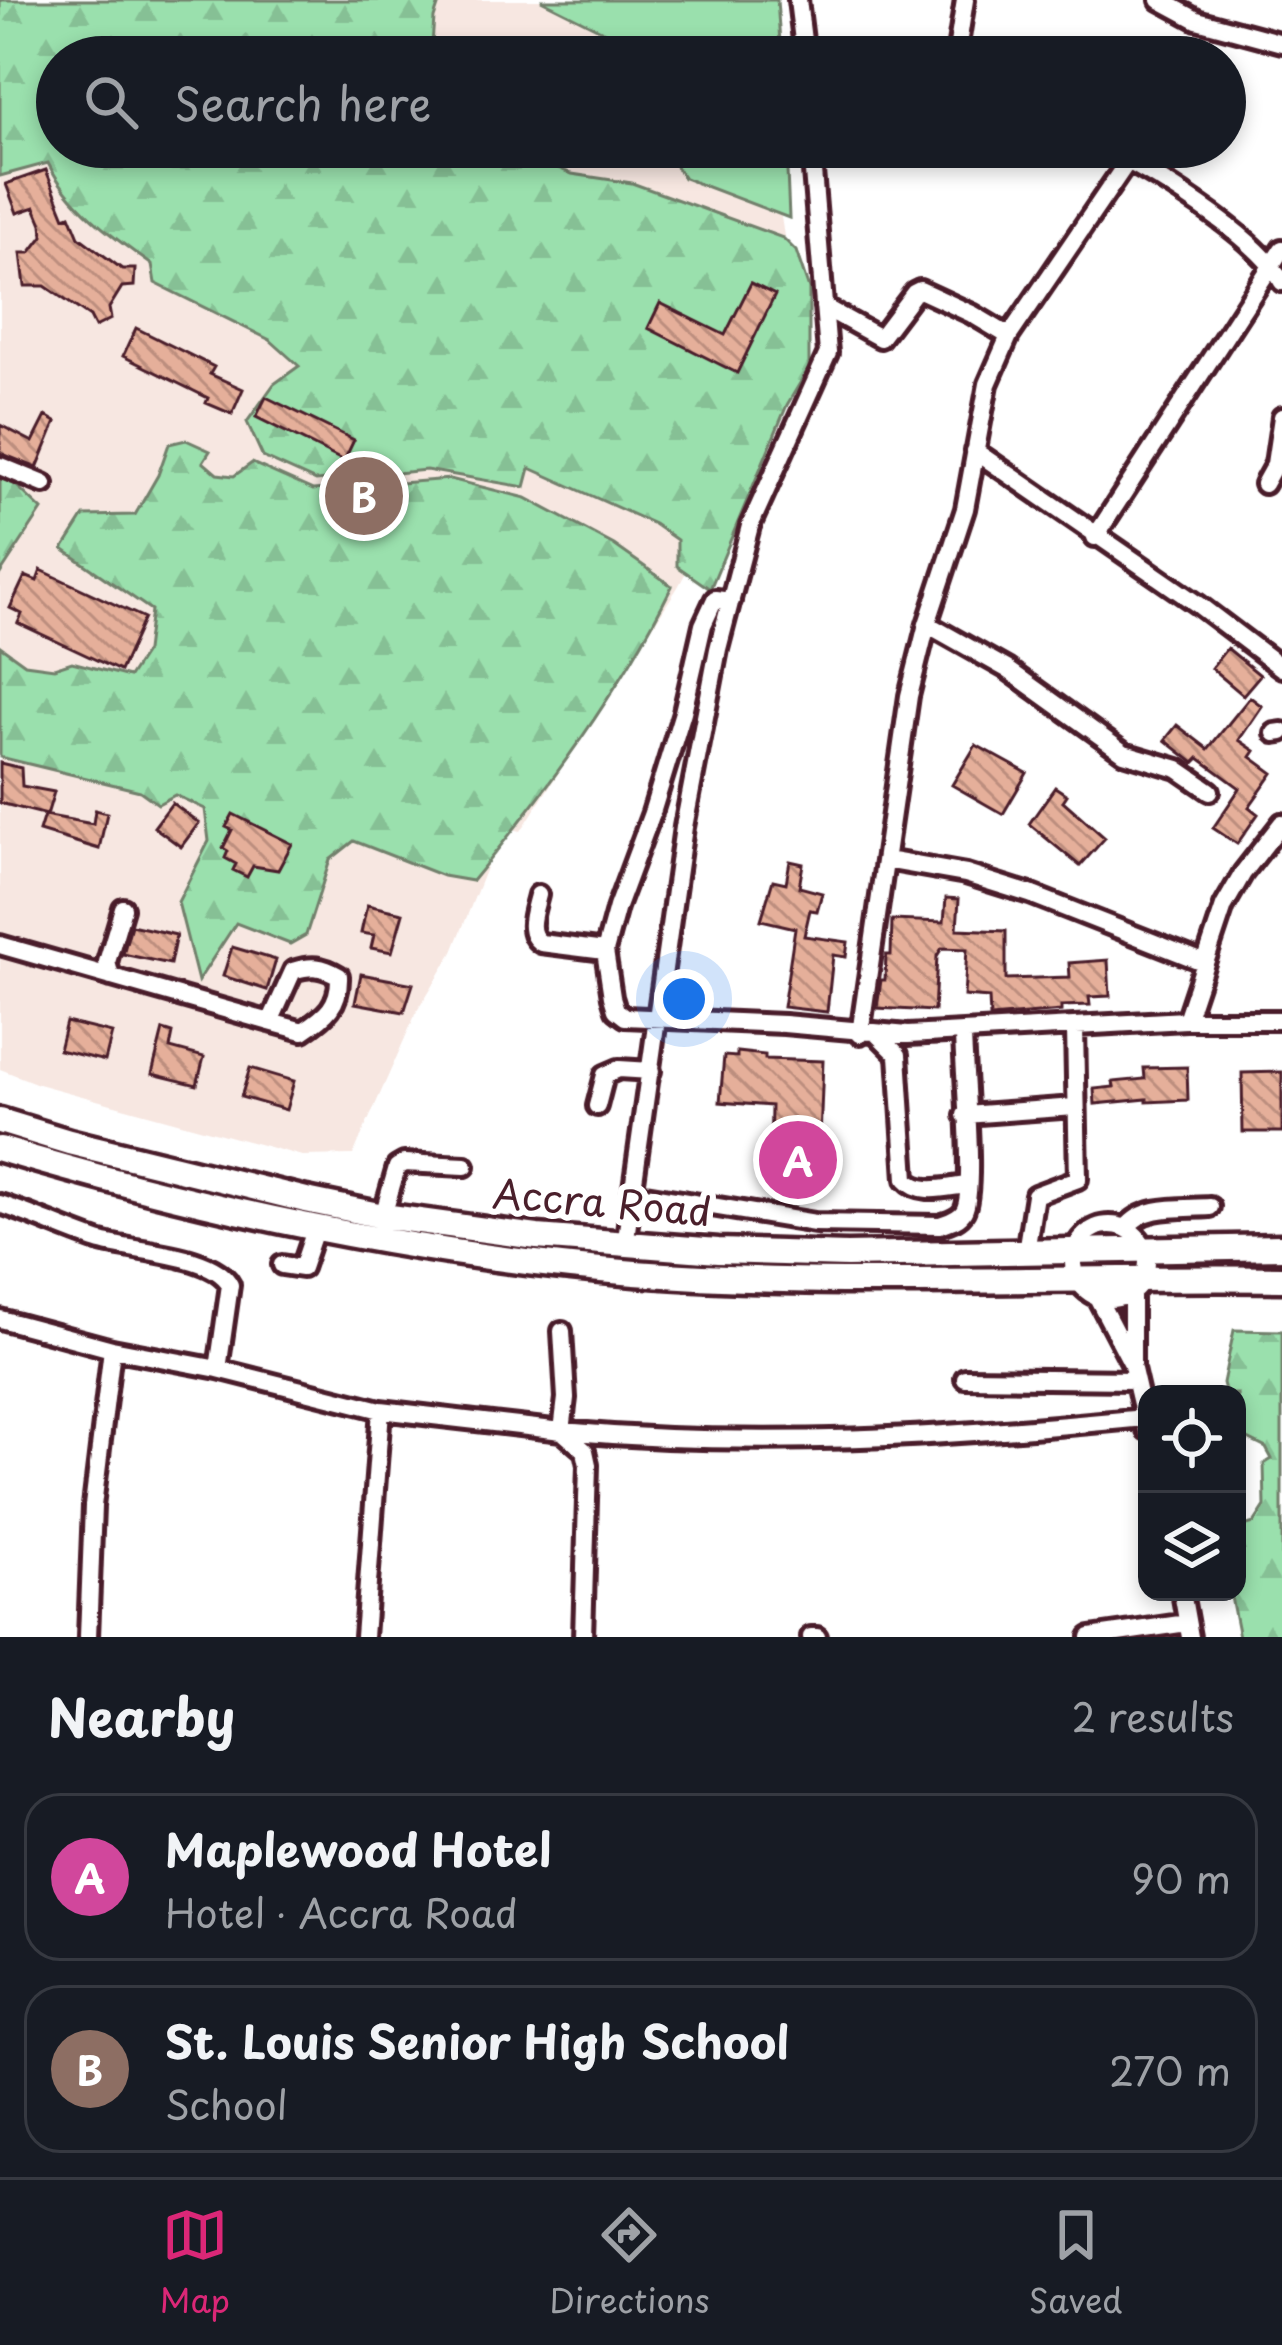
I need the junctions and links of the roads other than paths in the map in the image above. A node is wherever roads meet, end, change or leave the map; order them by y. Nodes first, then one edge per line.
1 (798, 0) edge
2 (965, 0) edge
3 (1160, 0) edge
4 (802, 36) edge
5 (959, 36) edge
6 (1282, 43) edge
7 (813, 168) edge
8 (1123, 168) edge
9 (1139, 168) edge
10 (1277, 256) edge
11 (1282, 282) edge
12 (824, 307) junction
13 (1009, 336) junction
14 (1282, 417) edge
15 (975, 452) junction
16 (0, 466) edge
17 (44, 484) dead end
18 (1264, 484) dead end
19 (1095, 537) junction
20 (731, 601) junction
21 (927, 624) junction
22 (1282, 668) edge
23 (1210, 791) dead end
24 (1282, 823) edge
25 (886, 860) junction
26 (538, 895) dead end
27 (123, 908) dead end
28 (0, 945) edge
29 (605, 951) junction
30 (1203, 962) junction
31 (111, 977) junction
32 (658, 1018) junction
33 (1186, 1020) junction
34 (1282, 1020) edge
35 (270, 1022) junction
36 (1075, 1028) junction
37 (963, 1032) junction
38 (868, 1034) junction
39 (651, 1071) junction
40 (597, 1106) dead end
41 (1075, 1107) junction
42 (964, 1114) junction
43 (0, 1121) edge
44 (0, 1149) edge
45 (465, 1166) dead end
46 (967, 1185) junction
47 (633, 1193) junction
48 (0, 1204) edge
49 (1210, 1207) dead end
50 (382, 1216) junction
51 (316, 1227) junction
52 (1126, 1228) junction
53 (625, 1245) junction
54 (1282, 1246) edge
55 (1144, 1248) junction
56 (1073, 1250) junction
57 (1026, 1252) junction
58 (282, 1265) dead end
59 (1077, 1279) junction
60 (1282, 1279) edge
61 (1138, 1286) junction
62 (1097, 1297) junction
63 (0, 1319) edge
64 (562, 1331) dead end
65 (112, 1349) junction
66 (218, 1369) junction
67 (1134, 1372) junction
68 (965, 1378) dead end
69 (1138, 1389) edge
70 (381, 1410) junction
71 (1138, 1424) edge
72 (562, 1430) junction
73 (1189, 1630) edge
74 (88, 1637) edge
75 (364, 1637) edge
76 (583, 1637) edge
77 (1090, 1637) edge

1 - 4 street
2 - 5 street
3 - 6 street
7 - 12 street
8 - 13 street
9 - 10 street
10 - 11 street
10 - 19 street
12 - 13 street
12 - 20 street
13 - 15 street
14 - 18 street
15 - 19 street
15 - 21 street
16 - 17 street
19 - 22 street
20 - 29 street
20 - 32 street
21 - 23 street
21 - 25 street
24 - 30 street
25 - 30 street
25 - 38 street
26 - 29 street
27 - 31 street
28 - 31 street
29 - 32 street
30 - 33 street
31 - 35 street
32 - 38 street
32 - 39 street
33 - 34 street
33 - 36 street
35 - 35 street
36 - 37 street
36 - 41 street
37 - 38 street
37 - 42 street
38 - 46 street
39 - 40 street
39 - 47 street
41 - 42 street
41 - 57 street
42 - 46 street
43 - 50 highway, Accra Road
44 - 51 highway, Accra Road
45 - 50 street
46 - 47 street
47 - 53 street
48 - 66 street
49 - 52 street
50 - 53 highway, Accra Road
51 - 58 street
51 - 59 highway, Accra Road
52 - 55 street
52 - 56 street
53 - 57 highway, Accra Road
54 - 55 highway, Accra Road
55 - 56 highway, Accra Road
55 - 61 street
56 - 57 highway, Accra Road
56 - 59 street
59 - 61 highway, Accra Road
59 - 62 street
60 - 61 highway, Accra Road
61 - 62 street
61 - 67 street
62 - 67 street
63 - 65 street
64 - 72 street
65 - 66 street
65 - 74 street
66 - 70 street
67 - 68 street
67 - 69 street
70 - 72 street
70 - 75 street
71 - 72 street
72 - 76 street
73 - 77 street

